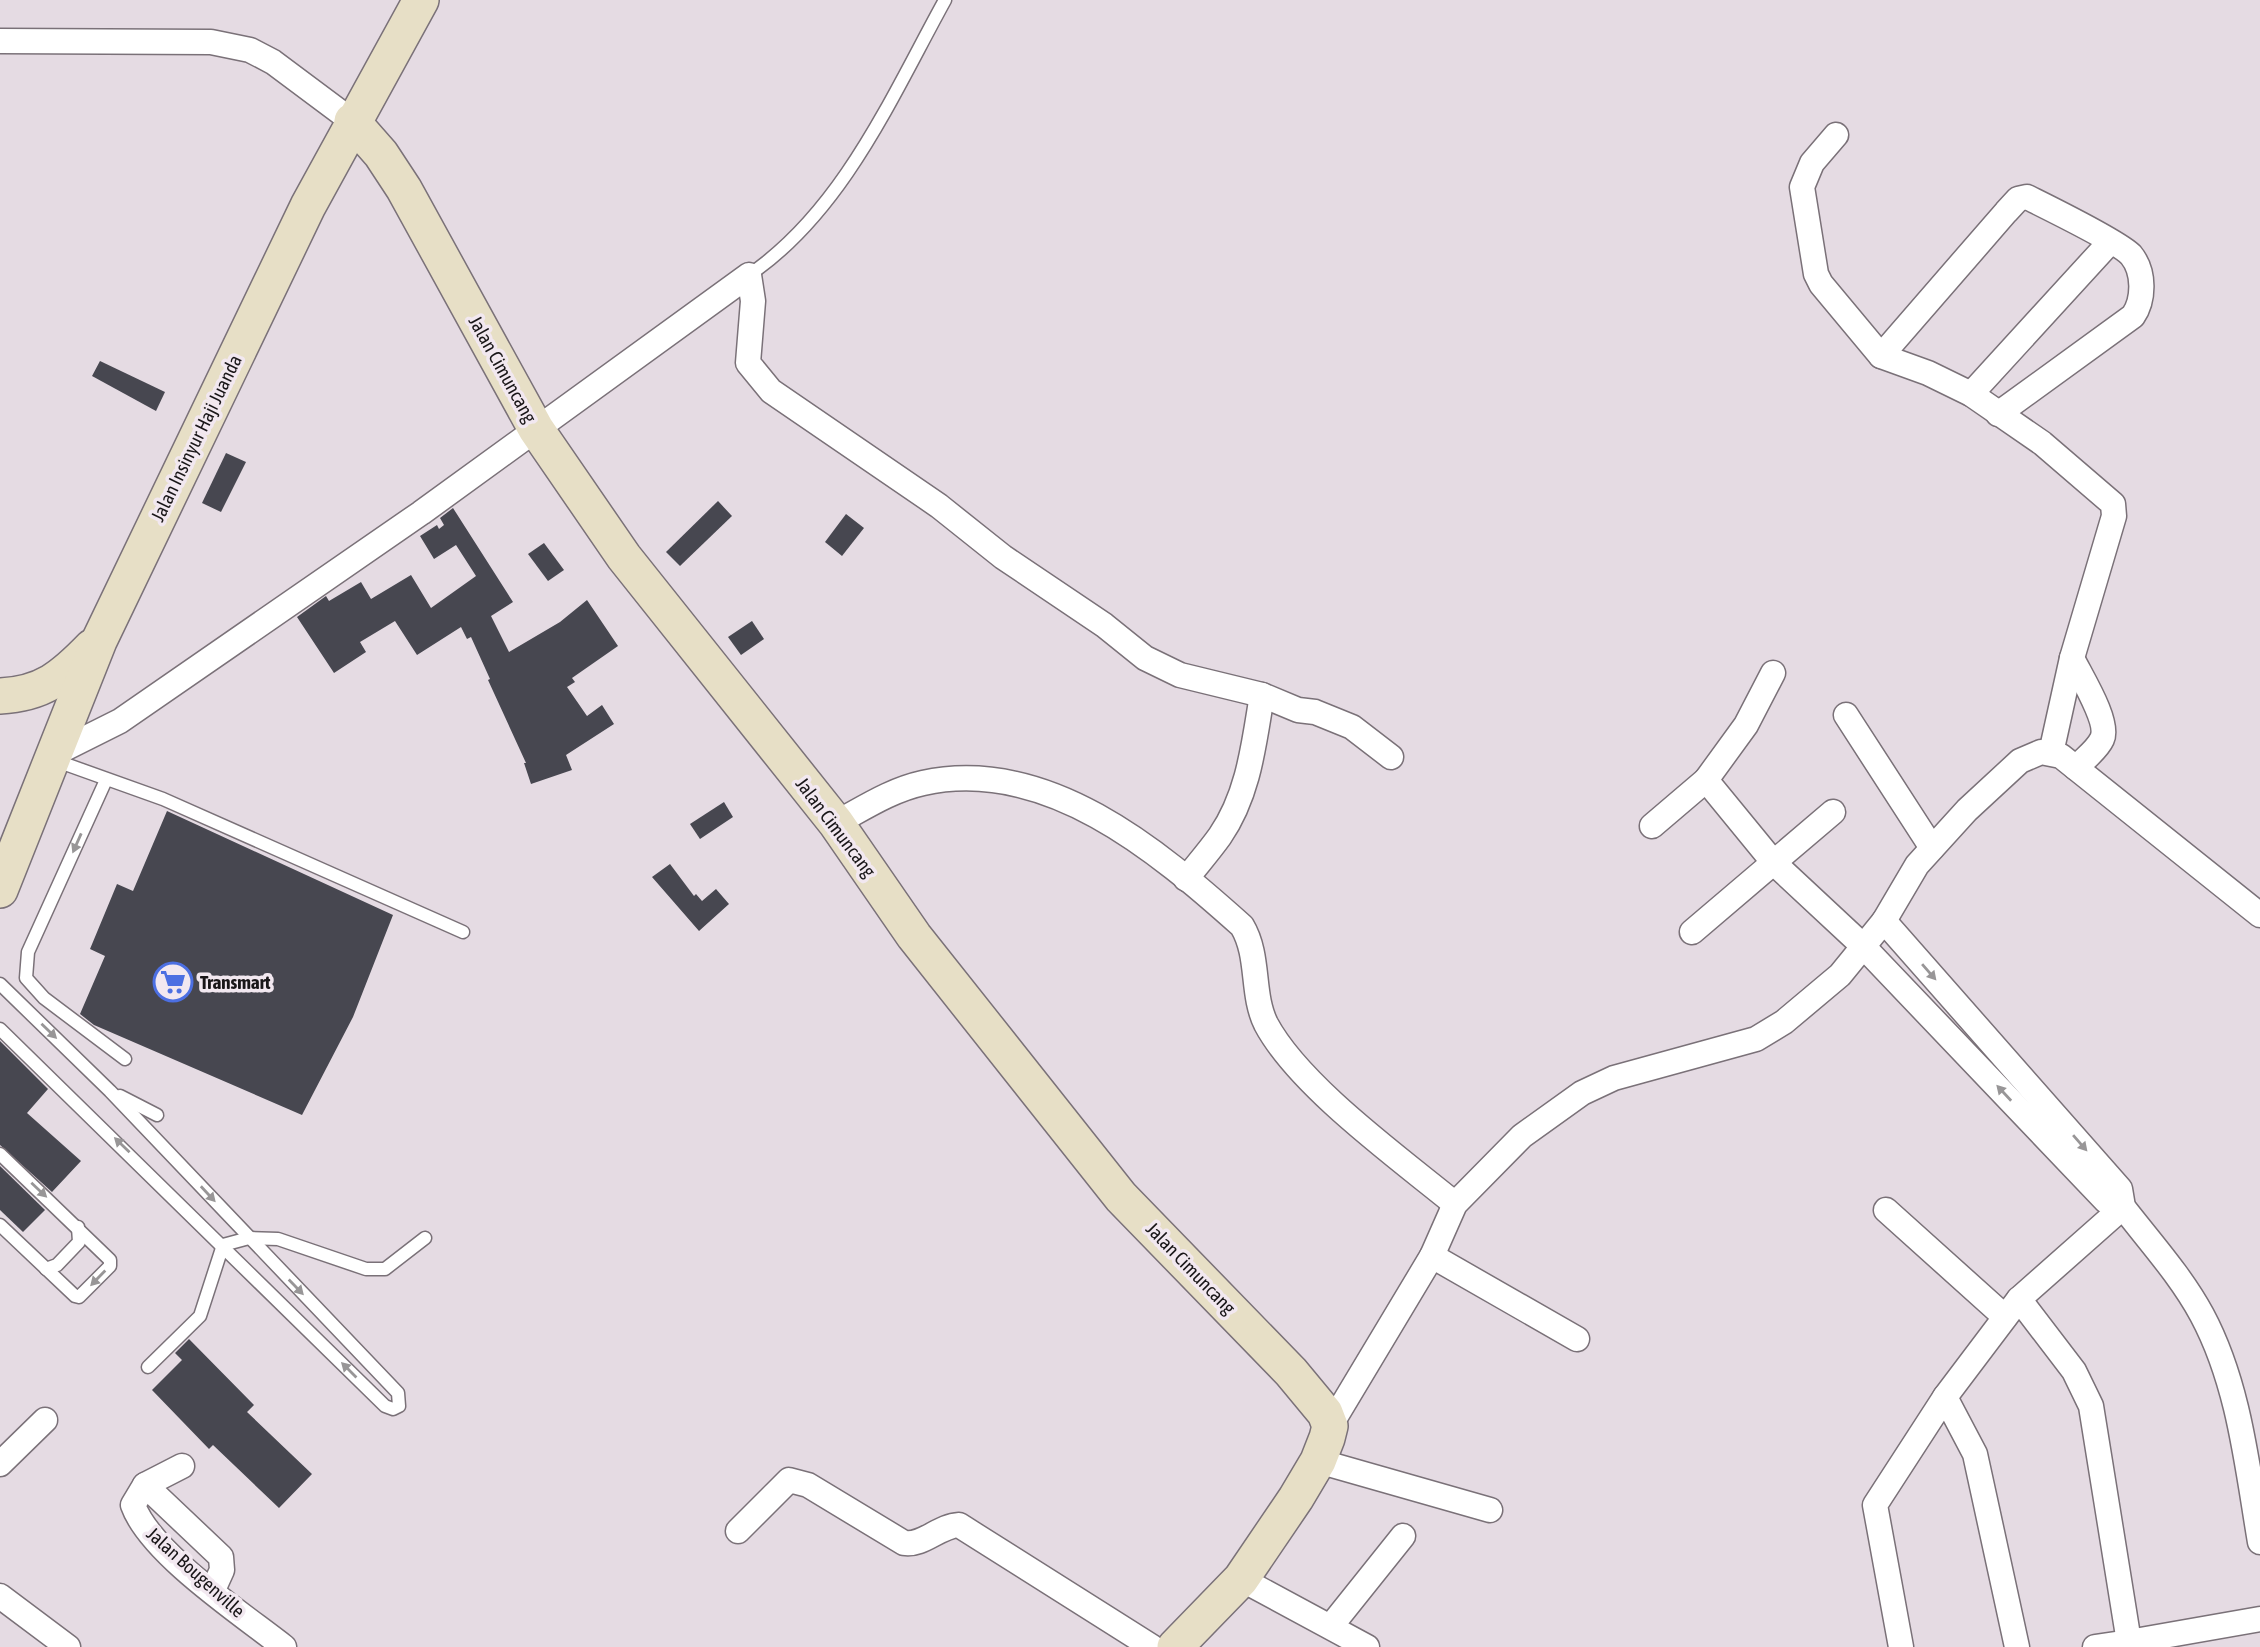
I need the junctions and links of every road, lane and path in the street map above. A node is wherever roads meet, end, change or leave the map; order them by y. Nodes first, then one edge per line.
1 (421, 0) edge
2 (945, 0) edge
3 (0, 41) edge
4 (352, 121) junction
5 (1836, 135) dead end
6 (2110, 242) junction
7 (749, 275) junction
8 (1881, 356) junction
9 (1971, 394) junction
10 (1998, 414) junction
11 (536, 429) junction
12 (99, 641) junction
13 (2072, 658) junction
14 (1773, 673) dead end
15 (1262, 695) junction
16 (0, 696) edge
17 (1846, 715) dead end
18 (2051, 753) junction
19 (55, 757) junction
20 (1391, 757) dead end
21 (2076, 768) junction
22 (106, 780) junction
23 (1706, 780) junction
24 (1833, 812) dead end
25 (836, 823) junction
26 (1652, 825) dead end
27 (1932, 848) junction
28 (1774, 863) junction
29 (1186, 878) junction
30 (0, 890) edge
31 (2260, 915) edge
32 (1884, 921) junction
33 (463, 932) dead end
34 (1692, 932) dead end
35 (1862, 945) junction
36 (0, 984) edge
37 (0, 1029) edge
38 (1981, 1030) junction
39 (1961, 1047) junction
40 (125, 1059) dead end
41 (110, 1091) junction
42 (2036, 1111) junction
43 (157, 1115) dead end
44 (0, 1154) edge
45 (1455, 1204) junction
46 (2123, 1207) junction
47 (1886, 1210) dead end
48 (0, 1225) edge
49 (78, 1227) junction
50 (249, 1238) junction
51 (425, 1238) dead end
52 (223, 1245) junction
53 (1432, 1256) junction
54 (46, 1269) junction
55 (2012, 1308) junction
56 (1577, 1339) dead end
57 (148, 1367) dead end
58 (1945, 1397) junction
59 (45, 1420) dead end
60 (1330, 1426) junction
61 (1318, 1461) junction
62 (0, 1464) edge
63 (182, 1466) dead end
64 (145, 1485) junction
65 (1490, 1510) dead end
66 (738, 1531) dead end
67 (1403, 1536) dead end
68 (2260, 1542) edge
69 (1241, 1579) junction
70 (213, 1590) junction
71 (0, 1596) edge
72 (2260, 1619) edge
73 (1331, 1626) junction
74 (2129, 1645) edge
75 (68, 1647) edge
76 (284, 1647) edge
77 (1152, 1647) edge
78 (1175, 1647) edge
79 (1367, 1647) edge
80 (1901, 1647) edge
81 (2017, 1647) edge
82 (2095, 1647) edge

1 - 4 street, Jalan Insinyur Haji Juanda
2 - 7 lane
3 - 4 street
4 - 11 street, Jalan Cimuncang
4 - 12 street, Jalan Insinyur Haji Juanda
5 - 8 street
6 - 8 street
6 - 9 street
6 - 10 street
7 - 11 street
7 - 15 street
8 - 9 street
9 - 10 street
10 - 13 street
11 - 19 street
11 - 25 street, Jalan Cimuncang
12 - 16 street
12 - 19 street, Jalan Insinyur Haji Juanda
13 - 18 street
13 - 21 street
14 - 23 street
15 - 20 street
15 - 29 street
17 - 27 street
18 - 21 street
18 - 27 street
19 - 22 lane
19 - 30 street, Jalan Insinyur Haji Juanda
21 - 31 street
22 - 33 lane
22 -> 40 lane
23 - 26 street
23 - 28 street
24 - 28 street
25 - 29 street
25 - 60 street, Jalan Cimuncang
27 - 32 street
28 - 34 street
28 - 35 street
29 - 45 street
32 - 35 street
32 -> 38 street
35 - 39 street
35 - 45 street
36 -> 41 lane
52 -> 37 lane
38 - 39 street
38 - 42 street
42 -> 39 street
41 - 43 lane
41 -> 50 lane
42 - 46 street
44 -> 49 lane
45 - 53 street
46 - 55 street
46 - 68 street
47 - 55 street
48 - 54 lane
49 - 54 lane
49 -> 54 lane
50 - 51 lane
50 - 52 lane
50 -> 52 lane
52 - 57 lane
53 - 56 street
53 - 60 street
55 - 58 street
55 - 74 street
58 - 80 street
58 - 81 street
59 - 62 street
60 - 61 street
61 - 65 street
61 - 69 street
63 - 64 street
64 - 70 street
64 - 70 street, Jalan Bougenville
66 - 77 street
67 - 73 street
69 - 73 street
69 - 78 street
70 - 76 street, Jalan Bougenville
71 - 75 street
72 - 74 street
73 - 79 street
74 - 82 street

